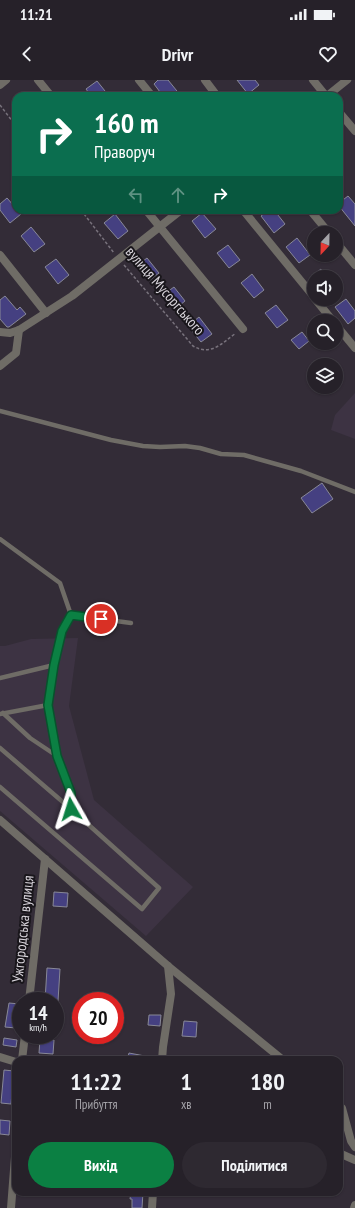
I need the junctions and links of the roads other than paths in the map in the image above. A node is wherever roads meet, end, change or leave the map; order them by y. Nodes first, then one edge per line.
1 (6, 80) edge
2 (38, 80) edge
3 (139, 80) edge
4 (205, 80) edge
5 (313, 80) edge
6 (347, 80) edge
7 (0, 85) edge
8 (48, 92) edge
9 (149, 92) edge
10 (214, 92) edge
11 (323, 92) edge
12 (331, 92) edge
13 (343, 117) edge
14 (355, 131) edge
15 (149, 214) edge
16 (176, 214) edge
17 (246, 214) edge
18 (313, 214) edge
19 (323, 226) edge
20 (160, 227) junction
21 (343, 250) edge
22 (0, 255) edge
23 (355, 265) edge
24 (307, 288) edge
25 (321, 306) edge
26 (46, 313) junction
27 (328, 314) edge
28 (243, 329) road end
29 (19, 330) junction
30 (0, 332) edge
31 (343, 333) edge
32 (355, 348) edge
33 (0, 366) edge
34 (0, 411) edge
35 (355, 492) edge
36 (0, 539) edge
37 (71, 615) junction
38 (131, 623) dead end
39 (54, 665) junction
40 (0, 678) edge
41 (48, 705) junction
42 (2, 713) edge
43 (0, 748) edge
44 (57, 756) junction
45 (0, 786) edge
46 (71, 809) junction
47 (0, 820) edge
48 (45, 859) junction
49 (168, 966) junction
50 (30, 992) edge
51 (24, 1044) edge
52 (22, 1056) edge
53 (162, 1056) edge
54 (278, 1056) edge
55 (0, 1057) edge
56 (12, 1061) edge
57 (343, 1112) edge
58 (355, 1147) edge
59 (343, 1155) edge
60 (355, 1160) edge
61 (12, 1195) edge
62 (153, 1196) edge
63 (355, 1205) edge
64 (11, 1208) edge
65 (152, 1208) edge
66 (354, 1208) edge

1 - 7 street
2 - 8 street
3 - 9 street
4 - 10 street
5 - 11 street
6 - 12 street
13 - 14 street
15 - 20 street
16 - 20 street
17 - 24 street
18 - 19 street
20 - 26 street
20 - 28 street
21 - 23 street
22 - 26 street
25 - 27 street
26 - 29 street
29 - 30 street
29 - 33 street
31 - 32 street
34 - 35 lane
36 - 37 lane
37 - 38 lane
37 - 39 lane
39 - 40 lane
39 - 41 lane
41 - 42 lane
41 - 44 lane
42 - 44 lane
43 - 46 lane
44 - 46 lane
45 - 46 lane
47 - 48 street
48 - 49 street
48 - 50 street, Ужгородська вулиця
49 - 53 street
49 - 54 street
51 - 52 street
55 - 56 street
57 - 58 street
59 - 60 street
61 - 64 street
62 - 65 street
63 - 66 street

